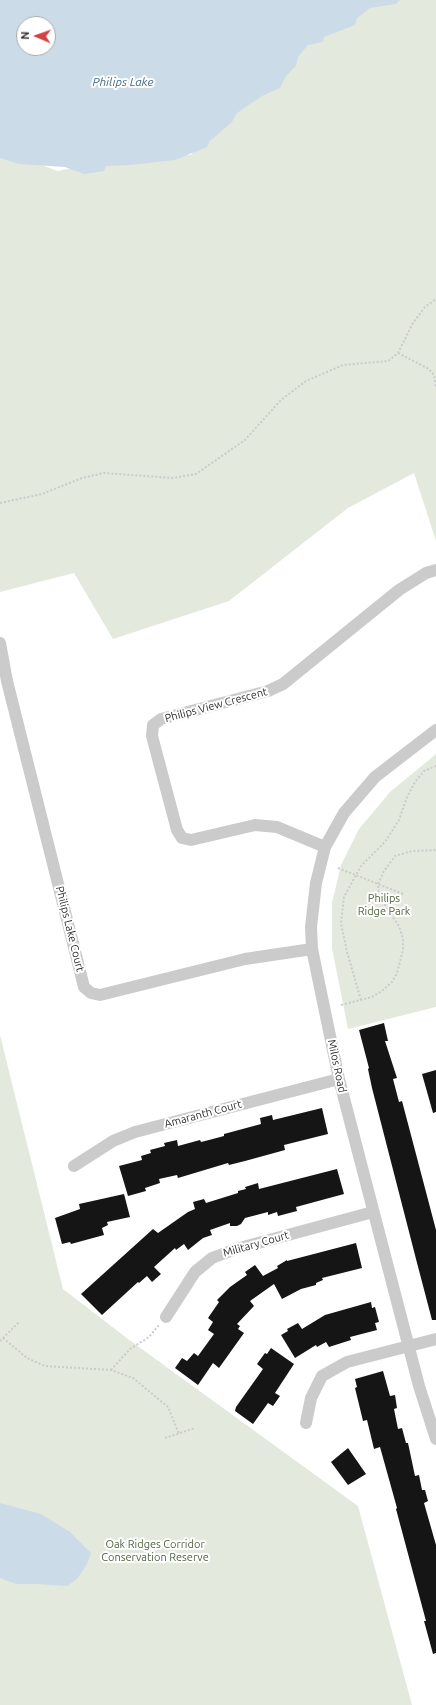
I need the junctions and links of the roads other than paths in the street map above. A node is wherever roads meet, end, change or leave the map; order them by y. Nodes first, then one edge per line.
1 (436, 570) edge
2 (0, 643) edge
3 (436, 730) edge
4 (325, 847) junction
5 (312, 950) junction
6 (339, 1080) junction
7 (74, 1166) dead end
8 (373, 1212) junction
9 (166, 1317) road end
10 (436, 1339) edge
11 (408, 1346) junction
12 (306, 1423) dead end
13 (436, 1439) edge

1 - 4 street, Philips View Crescent
2 - 5 street, Philips Lake Court
3 - 4 street, Milos Road
4 - 5 street, Milos Road
5 - 6 street, Milos Road
6 - 7 street, Amaranth Court
6 - 8 street, Milos Road
8 - 9 street, Military Court
8 - 11 street, Milos Road
10 - 11 street
11 - 12 street
11 - 13 street, Milos Road

